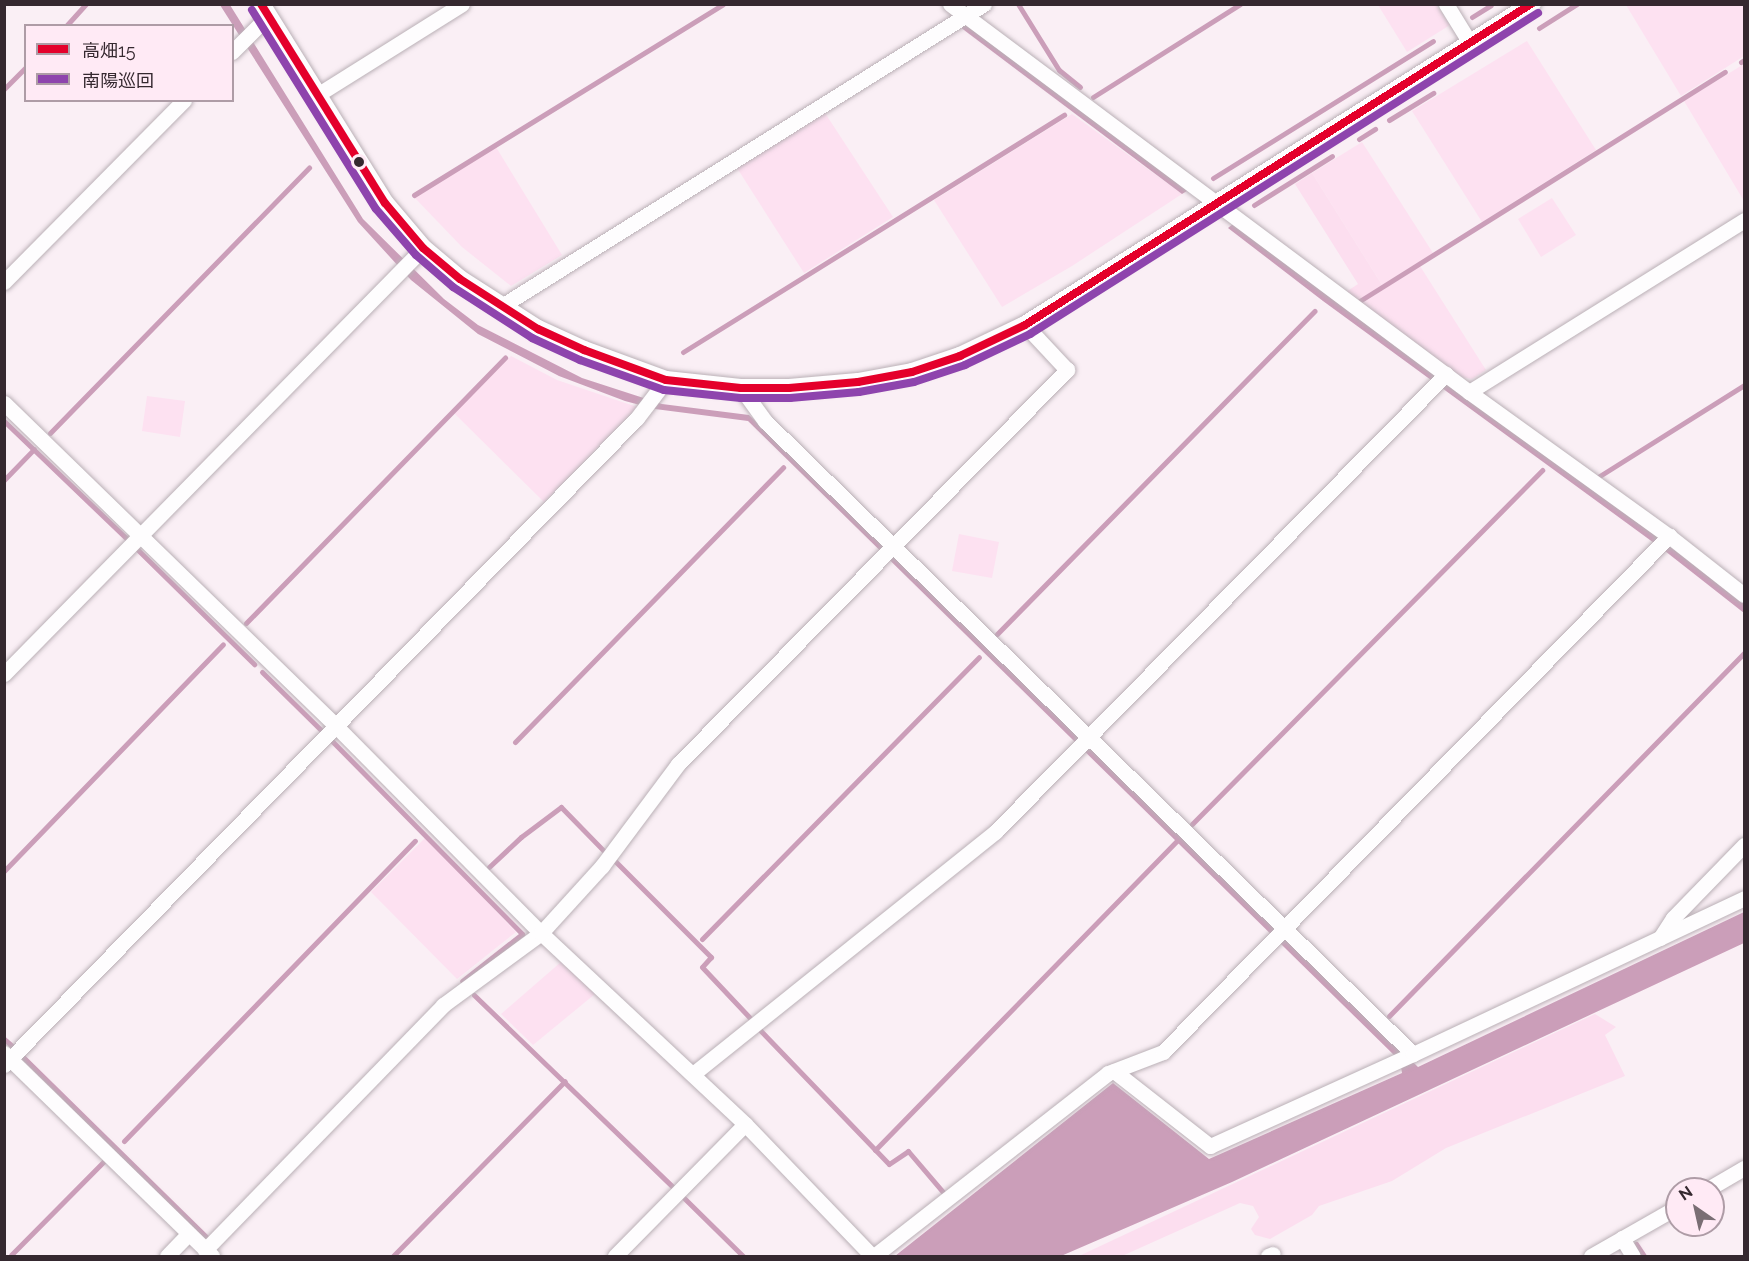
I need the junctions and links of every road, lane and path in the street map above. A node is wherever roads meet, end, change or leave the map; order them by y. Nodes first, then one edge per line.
1 (462, 4) edge
2 (950, 4) edge
3 (984, 4) edge
4 (1446, 4) edge
5 (1532, 4) edge
6 (265, 10) edge
7 (966, 16) junction
8 (1470, 43) junction
9 (241, 44) edge
10 (317, 95) junction
11 (182, 102) edge
12 (1218, 202) junction
13 (1744, 220) edge
14 (423, 248) junction
15 (4, 282) edge
16 (500, 307) junction
17 (1025, 325) junction
18 (1440, 379) junction
19 (666, 380) junction
20 (741, 388) junction
21 (1469, 392) junction
22 (4, 404) edge
23 (141, 534) junction
24 (1669, 536) junction
25 (888, 550) junction
26 (1744, 595) edge
27 (4, 674) edge
28 (337, 727) junction
29 (1083, 741) junction
30 (1744, 845) edge
31 (1744, 898) edge
32 (1285, 928) junction
33 (541, 933) junction
34 (1660, 938) junction
35 (1413, 1054) junction
36 (6, 1059) edge
37 (1114, 1071) junction
38 (693, 1074) junction
39 (745, 1124) junction
40 (1744, 1168) edge
41 (1725, 1179) edge
42 (1665, 1214) edge
43 (188, 1234) junction
44 (1622, 1238) junction
45 (208, 1253) edge
46 (167, 1257) edge
47 (615, 1257) edge
48 (873, 1257) edge
49 (1591, 1257) edge
50 (1633, 1257) edge

1 - 10 street
2 - 7 street
3 - 7 street
4 - 8 street
5 - 8 street
6 - 9 street
6 - 10 street
7 - 12 street
7 - 16 street
8 - 12 street
10 - 14 street
11 - 15 street
12 - 17 street
12 - 18 street
13 - 21 street
14 - 16 street
14 - 23 street
16 - 19 street
17 - 20 street
17 - 25 street
18 - 21 street
18 - 29 street
19 - 20 street
19 - 28 street
20 - 25 street
21 - 24 street
22 - 23 street
23 - 27 street
23 - 28 street
24 - 26 street
24 - 32 street
25 - 29 street
25 - 33 street
28 - 33 street
28 - 36 street
29 - 32 street
29 - 38 street
30 - 34 street
31 - 34 street
32 - 35 street
32 - 37 street
33 - 38 street
33 - 45 street
34 - 35 street
35 - 37 street
36 - 43 street
37 - 48 street
38 - 39 street
39 - 47 street
39 - 48 street
40 - 41 street
42 - 44 street
43 - 45 street
43 - 46 street
44 - 49 street
44 - 50 street

